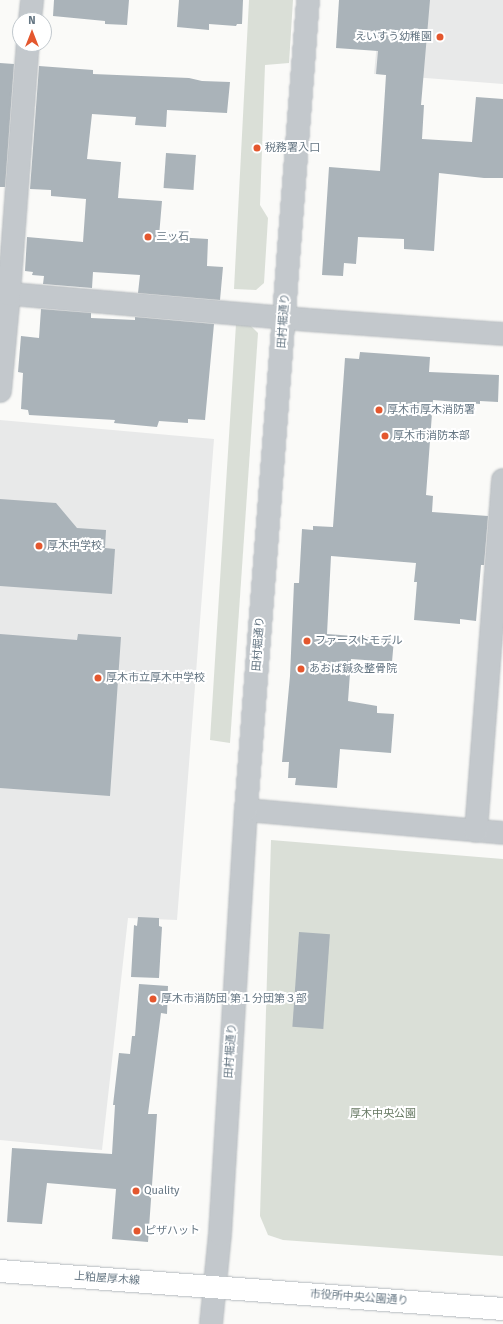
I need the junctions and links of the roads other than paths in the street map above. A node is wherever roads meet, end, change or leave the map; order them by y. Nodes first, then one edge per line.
1 (32, 0) edge
2 (308, 0) edge
3 (31, 12) edge
4 (27, 52) edge
5 (5, 294) edge
6 (284, 317) junction
7 (503, 334) edge
8 (0, 391) edge
9 (503, 480) edge
10 (497, 632) edge
11 (246, 810) junction
12 (476, 831) junction
13 (503, 833) edge
14 (0, 1271) edge
15 (214, 1288) junction
16 (503, 1309) edge
17 (211, 1324) edge

1 - 3 street
2 - 6 street, 田村堀通り
4 - 5 street
5 - 6 street
5 - 8 street
6 - 7 street
6 - 11 street, 田村堀通り
9 - 10 street
10 - 12 street
11 - 12 street
11 - 15 street, 田村堀通り
12 - 13 street
14 - 15 main road, 上粕屋厚木線
15 - 16 main road, 市役所中央公園通り
15 - 17 street, 田村堀通り

